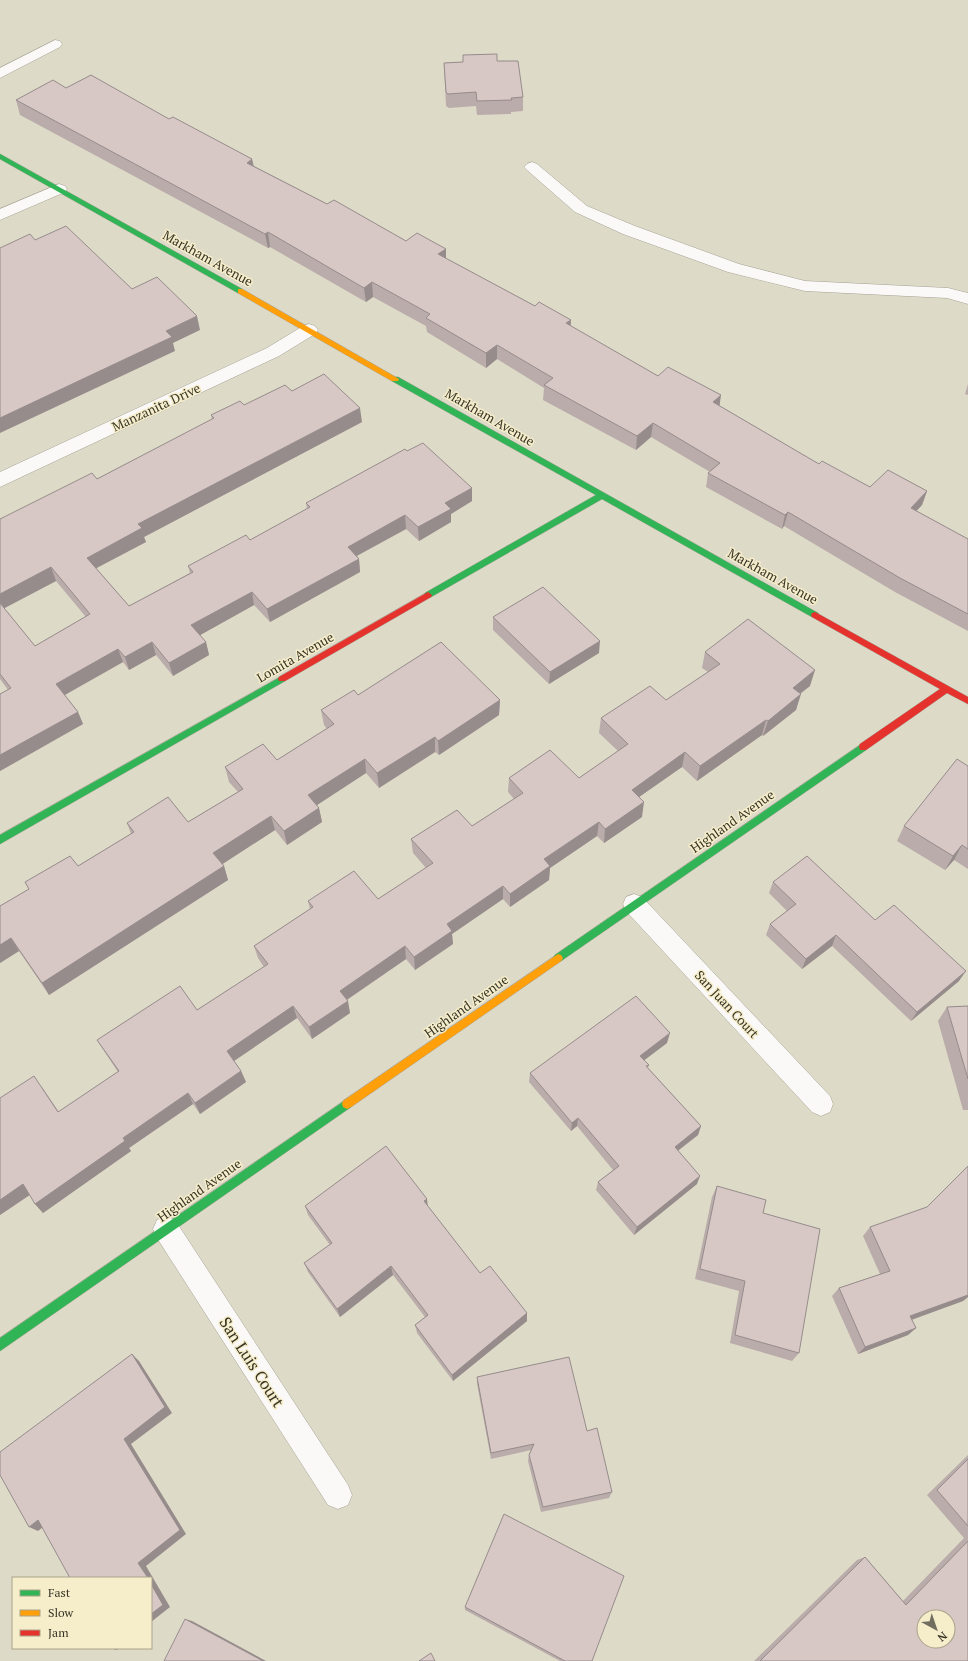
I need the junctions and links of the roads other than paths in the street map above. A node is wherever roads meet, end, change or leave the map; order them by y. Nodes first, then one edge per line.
1 (55, 44) dead end
2 (0, 74) edge
3 (0, 156) edge
4 (532, 168) dead end
5 (59, 189) junction
6 (0, 215) edge
7 (968, 299) edge
8 (309, 330) junction
9 (0, 480) edge
10 (602, 495) junction
11 (947, 689) junction
12 (968, 701) edge
13 (0, 840) edge
14 (634, 904) junction
15 (821, 1104) dead end
16 (166, 1229) junction
17 (0, 1345) edge
18 (338, 1495) dead end

1 - 2 street
3 - 5 street, Markham Avenue
4 - 7 street
5 - 6 street
5 - 8 street, Markham Avenue
8 - 9 street, Manzanita Drive
8 - 10 street, Markham Avenue
10 - 11 street, Markham Avenue
10 - 13 street, Lomita Avenue
11 - 12 street, Markham Avenue
11 - 14 street, Highland Avenue
14 - 15 street, San Juan Court
14 - 16 street, Highland Avenue
16 - 17 street, Highland Avenue
16 - 18 street, San Luis Court

